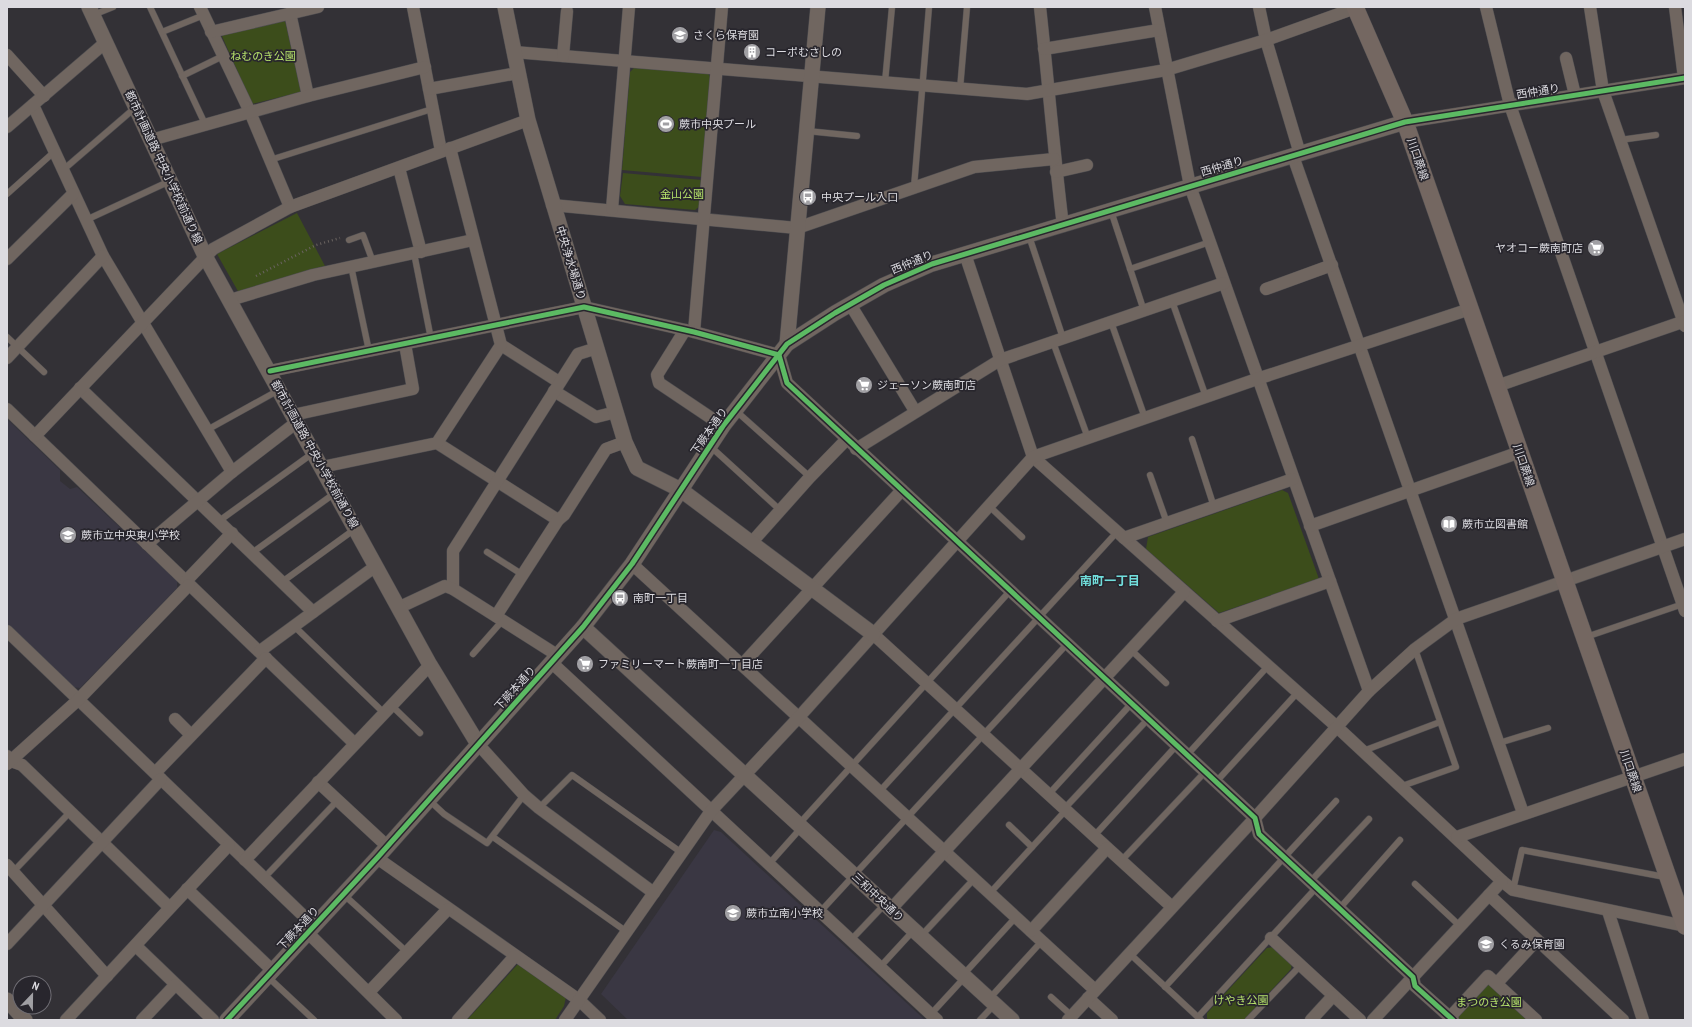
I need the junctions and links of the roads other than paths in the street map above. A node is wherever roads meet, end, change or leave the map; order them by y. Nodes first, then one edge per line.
1 (113, 7) edge
2 (150, 7) edge
3 (318, 7) edge
4 (413, 7) edge
5 (505, 7) edge
6 (628, 7) edge
7 (722, 7) edge
8 (818, 7) edge
9 (892, 7) edge
10 (929, 7) edge
11 (967, 7) edge
12 (1040, 7) edge
13 (1155, 7) edge
14 (1259, 7) edge
15 (1486, 7) edge
16 (1590, 7) edge
17 (1675, 7) edge
18 (1356, 8) edge
19 (91, 11) edge
20 (202, 11) edge
21 (567, 11) dead end
22 (290, 13) junction
23 (1159, 30) junction
24 (162, 32) junction
25 (211, 32) junction
26 (1266, 40) junction
27 (106, 42) junction
28 (1044, 49) junction
29 (514, 52) junction
30 (7, 55) edge
31 (223, 56) junction
32 (563, 56) junction
33 (1566, 58) dead end
34 (624, 61) junction
35 (425, 67) junction
36 (717, 69) junction
37 (1166, 70) junction
38 (518, 73) junction
39 (182, 76) junction
40 (811, 77) junction
41 (1684, 78) edge
42 (885, 82) junction
43 (922, 85) junction
44 (960, 88) junction
45 (429, 89) junction
46 (1049, 91) junction
47 (1603, 91) junction
48 (1575, 95) junction
49 (44, 96) junction
50 (308, 96) junction
51 (33, 104) junction
52 (1510, 105) junction
53 (136, 107) junction
54 (432, 109) junction
55 (250, 112) junction
56 (528, 120) junction
57 (1405, 122) junction
58 (205, 124) junction
59 (7, 127) edge
60 (806, 131) junction
61 (1656, 135) dead end
62 (857, 136) dead end
63 (151, 140) junction
64 (1620, 140) junction
65 (446, 149) junction
66 (54, 152) junction
67 (1296, 155) junction
68 (1054, 159) junction
69 (270, 160) junction
70 (1087, 166) dead end
71 (399, 168) junction
72 (63, 170) junction
73 (1056, 172) junction
74 (170, 181) junction
75 (1190, 186) junction
76 (914, 187) junction
77 (7, 194) edge
78 (73, 194) junction
79 (552, 205) junction
80 (290, 207) junction
81 (612, 209) junction
82 (1111, 211) junction
83 (704, 218) junction
84 (86, 220) junction
85 (1063, 226) junction
86 (797, 228) junction
87 (1029, 236) junction
88 (349, 240) road end
89 (473, 240) junction
90 (1210, 242) junction
91 (418, 252) junction
92 (965, 254) junction
93 (103, 256) junction
94 (205, 256) junction
95 (7, 259) edge
96 (373, 262) junction
97 (1332, 265) junction
98 (351, 266) junction
99 (1130, 269) junction
100 (1224, 283) junction
101 (1266, 289) dead end
102 (230, 300) junction
103 (1172, 301) junction
104 (850, 304) junction
105 (584, 307) junction
106 (1470, 309) junction
107 (1144, 311) junction
108 (1111, 322) junction
109 (142, 323) junction
110 (1684, 323) edge
111 (497, 324) junction
112 (690, 331) junction
113 (7, 337) edge
114 (431, 339) junction
115 (1058, 340) junction
116 (405, 344) junction
117 (501, 345) junction
118 (1360, 346) junction
119 (17, 347) junction
120 (597, 348) junction
121 (783, 349) junction
122 (369, 351) junction
123 (1595, 351) junction
124 (7, 358) edge
125 (1000, 360) junction
126 (270, 371) junction
127 (44, 372) dead end
128 (1258, 379) junction
129 (557, 386) junction
130 (1497, 386) junction
131 (80, 388) junction
132 (280, 390) junction
133 (1206, 397) junction
134 (7, 409) edge
135 (736, 410) junction
136 (915, 411) junction
137 (616, 412) junction
138 (295, 418) junction
139 (1145, 418) junction
140 (723, 426) junction
141 (207, 430) junction
142 (35, 436) junction
143 (1088, 438) junction
144 (1192, 439) dead end
145 (846, 440) junction
146 (625, 442) junction
147 (437, 443) junction
148 (710, 446) junction
149 (856, 448) junction
150 (314, 452) junction
151 (1520, 452) junction
152 (1033, 457) junction
153 (322, 467) junction
154 (232, 472) junction
155 (1150, 475) dead end
156 (810, 477) junction
157 (1293, 479) junction
158 (496, 480) junction
159 (681, 490) junction
160 (902, 490) junction
161 (1411, 490) junction
162 (336, 492) junction
163 (198, 501) junction
164 (990, 506) junction
165 (1214, 506) junction
166 (780, 510) junction
167 (558, 520) junction
168 (220, 521) junction
169 (1167, 523) junction
170 (1310, 526) junction
171 (356, 529) junction
172 (232, 533) junction
173 (1121, 535) junction
174 (1022, 538) dead end
175 (1685, 539) edge
176 (752, 542) junction
177 (958, 542) junction
178 (146, 544) junction
179 (1663, 546) junction
180 (487, 552) dead end
181 (252, 553) junction
182 (632, 564) junction
183 (376, 566) junction
184 (523, 575) junction
185 (1330, 581) junction
186 (282, 582) junction
187 (1565, 582) junction
188 (187, 583) junction
189 (813, 588) junction
190 (453, 589) junction
191 (1010, 590) junction
192 (1184, 592) junction
193 (400, 607) junction
194 (1684, 607) edge
195 (313, 612) junction
196 (1040, 617) junction
197 (500, 618) junction
198 (1456, 619) junction
199 (1217, 621) junction
200 (294, 626) junction
201 (583, 627) junction
202 (8, 633) edge
203 (873, 634) junction
204 (1585, 638) junction
205 (1068, 643) junction
206 (1130, 649) junction
207 (1415, 649) junction
208 (473, 654) dead end
209 (263, 655) junction
210 (554, 659) junction
211 (430, 665) junction
212 (742, 665) junction
213 (1268, 666) junction
214 (1104, 677) junction
215 (1166, 683) dead end
216 (928, 684) junction
217 (1369, 691) junction
218 (1298, 692) junction
219 (78, 700) junction
220 (1132, 703) junction
221 (388, 709) junction
222 (955, 709) junction
223 (798, 717) junction
224 (1149, 718) junction
225 (175, 719) dead end
226 (1440, 722) junction
227 (1337, 727) junction
228 (1548, 728) dead end
229 (420, 733) dead end
230 (192, 735) junction
231 (984, 735) junction
232 (354, 743) junction
233 (1499, 743) junction
234 (478, 744) junction
235 (1177, 745) junction
236 (1363, 751) junction
237 (1187, 755) junction
238 (1685, 759) edge
239 (8, 760) edge
240 (852, 766) junction
241 (1020, 768) junction
242 (1205, 772) junction
243 (745, 774) junction
244 (158, 776) junction
245 (1633, 777) junction
246 (318, 782) junction
247 (1216, 782) junction
248 (1402, 786) junction
249 (879, 792) junction
250 (1048, 794) junction
251 (524, 795) junction
252 (338, 800) junction
253 (429, 800) junction
254 (1336, 801) dead end
255 (539, 808) junction
256 (711, 810) junction
257 (1065, 810) junction
258 (70, 812) junction
259 (1523, 814) junction
260 (907, 817) junction
261 (1255, 818) junction
262 (1369, 819) dead end
263 (801, 825) junction
264 (1009, 825) dead end
265 (1094, 836) junction
266 (493, 837) junction
267 (1457, 837) junction
268 (1400, 840) dead end
269 (102, 841) junction
270 (229, 845) junction
271 (387, 846) junction
272 (1032, 847) junction
273 (1107, 848) junction
274 (944, 851) junction
275 (682, 853) junction
276 (377, 858) junction
277 (1284, 858) junction
278 (245, 860) junction
279 (1121, 861) junction
280 (769, 864) junction
281 (10, 868) edge
282 (854, 875) junction
283 (1668, 877) junction
284 (264, 878) junction
285 (974, 879) junction
286 (1502, 881) junction
287 (1415, 884) dead end
288 (1313, 885) junction
289 (187, 889) junction
290 (1513, 890) junction
291 (990, 892) junction
292 (654, 893) junction
293 (343, 894) junction
294 (1489, 895) junction
295 (43, 905) junction
296 (888, 906) junction
297 (169, 907) junction
298 (1172, 907) junction
299 (448, 908) junction
300 (1338, 909) junction
301 (1608, 911) junction
302 (820, 912) junction
303 (1016, 918) junction
304 (1460, 926) junction
305 (1685, 926) edge
306 (311, 929) junction
307 (1031, 931) junction
308 (627, 932) junction
309 (918, 933) junction
310 (1270, 938) junction
311 (851, 940) junction
312 (1537, 940) junction
313 (1042, 941) junction
314 (7, 944) edge
315 (136, 946) junction
316 (407, 952) junction
317 (1129, 953) junction
318 (515, 956) junction
319 (1300, 966) junction
320 (880, 967) junction
321 (270, 973) junction
322 (107, 976) junction
323 (964, 976) junction
324 (1412, 978) junction
325 (1497, 984) junction
326 (175, 985) junction
327 (1166, 987) junction
328 (369, 992) junction
329 (1092, 994) junction
330 (1333, 996) junction
331 (1052, 997) dead end
332 (7, 1000) edge
333 (578, 1000) junction
334 (992, 1002) junction
335 (934, 1017) edge
336 (389, 1018) edge
337 (1070, 1018) edge
338 (1199, 1018) edge
339 (1451, 1019) edge
340 (25, 1020) edge
341 (66, 1020) edge
342 (142, 1020) edge
343 (213, 1020) edge
344 (227, 1020) edge
345 (314, 1020) edge
346 (458, 1020) edge
347 (565, 1020) edge
348 (600, 1020) edge
349 (980, 1020) edge
350 (1012, 1020) edge
351 (1112, 1020) edge
352 (1248, 1020) edge
353 (1311, 1020) edge
354 (1360, 1020) edge
355 (1373, 1020) edge
356 (1536, 1020) edge
357 (1623, 1020) edge
358 (1643, 1020) edge

1 - 19 lane
2 - 24 lane
3 - 22 street
4 - 35 street
5 - 29 street, 中央浄水場通り
6 - 34 street
7 - 36 street
8 - 40 street
9 - 42 lane
10 - 43 lane
11 - 44 lane
12 - 28 street
13 - 23 street
14 - 26 street
15 - 52 street
16 - 47 street
17 - 41 street
18 - 26 street
18 - 57 main road, 川口蕨線
19 - 27 street, 都市計画道路 中央小学校前通り線
20 - 24 lane
20 - 25 street
21 - 32 street
22 - 25 street
22 - 50 street
23 - 28 street
23 - 37 street
24 - 39 lane
25 - 31 street
26 - 37 street
26 - 67 street
27 - 49 street
27 - 53 street, 都市計画道路 中央小学校前通り線
28 - 46 street
29 - 32 street
29 - 38 street, 中央浄水場通り
30 - 49 street
31 - 39 lane
31 - 55 street
32 - 34 street
33 - 48 street
34 - 36 street
34 - 81 street
35 - 45 street
35 - 50 street
36 - 40 street
36 - 83 street
37 - 46 street
37 - 75 street
38 - 45 street
38 - 56 street, 中央浄水場通り
39 - 58 lane
40 - 42 street
40 - 60 street
41 - 47 street, 西仲通り
42 - 43 street
43 - 44 street
43 - 76 lane
44 - 46 street
45 - 54 street
46 - 68 street
47 - 48 street, 西仲通り
47 - 64 street
48 - 52 street, 西仲通り
49 - 51 street
50 - 55 street
51 - 59 street
51 - 66 street
52 - 57 street, 西仲通り
52 - 123 street
53 - 63 street, 都市計画道路 中央小学校前通り線
53 - 72 lane
54 - 65 street
54 - 69 lane
55 - 58 street
55 - 69 street
56 - 65 street
56 - 79 street, 中央浄水場通り
57 - 67 street, 西仲通り
57 - 106 main road, 川口蕨線
58 - 63 street
60 - 62 lane
60 - 86 street
61 - 64 lane
63 - 74 street, 都市計画道路 中央小学校前通り線
64 - 110 street
65 - 71 street
65 - 89 street
66 - 72 street
66 - 77 lane
67 - 75 street, 西仲通り
67 - 97 street
68 - 73 street
68 - 76 street
69 - 80 street
70 - 73 street
71 - 80 street
71 - 91 street
72 - 78 street
73 - 85 street
74 - 84 lane
74 - 94 street, 都市計画道路 中央小学校前通り線
75 - 82 street, 西仲通り
75 - 90 street
76 - 86 street
78 - 84 street
78 - 95 street
79 - 81 street
79 - 105 street, 中央浄水場通り
80 - 94 street
81 - 83 street
82 - 85 street, 西仲通り
82 - 99 lane
83 - 86 street
83 - 112 street
84 - 93 street
85 - 87 street, 西仲通り
86 - 121 street
87 - 92 street, 西仲通り
87 - 115 lane
88 - 96 lane
89 - 91 street
89 - 111 street
90 - 99 lane
90 - 100 street
91 - 96 street
91 - 114 lane
92 - 104 street, 西仲通り
92 - 125 street
93 - 109 street
93 - 119 street
94 - 102 street, 都市計画道路 中央小学校前通り線
94 - 109 street
96 - 98 street
97 - 101 street
97 - 118 street
98 - 102 street
98 - 122 lane
99 - 107 lane
100 - 103 street
100 - 128 street
102 - 126 street, 都市計画道路 中央小学校前通り線
103 - 107 street
103 - 133 lane
104 - 121 street, 西仲通り
104 - 136 street
105 - 111 street
105 - 112 street
105 - 120 street, 中央浄水場通り
106 - 118 street
106 - 130 main road, 川口蕨線
107 - 108 street
108 - 115 street
108 - 139 lane
109 - 131 street
109 - 141 street
110 - 123 street
111 - 114 street
111 - 117 street
112 - 121 street
112 - 140 street
113 - 119 lane
114 - 116 street
115 - 125 street
115 - 143 lane
116 - 122 street
116 - 138 street
117 - 129 street
117 - 147 street
118 - 128 street
118 - 161 street
119 - 124 street
119 - 127 lane
120 - 129 street
120 - 137 street, 中央浄水場通り
121 - 135 street, 下蕨本通り
121 - 145 street
122 - 126 street
123 - 130 street
123 - 179 street
125 - 136 street
125 - 152 street
126 - 132 street, 都市計画道路 中央小学校前通り線
128 - 133 street
128 - 157 street
129 - 137 street
129 - 158 street
130 - 151 main road, 川口蕨線
131 - 142 street
131 - 163 street
132 - 138 street, 都市計画道路 中央小学校前通り線
132 - 141 lane
133 - 139 street
134 - 142 street
135 - 140 street, 下蕨本通り
135 - 156 lane
136 - 149 street
137 - 146 street, 中央浄水場通り
138 - 150 street, 都市計画道路 中央小学校前通り線
138 - 154 street
139 - 143 street
140 - 148 street, 下蕨本通り
141 - 154 street
142 - 178 street
143 - 152 street
144 - 165 lane
145 - 149 street
145 - 156 street
146 - 159 street, 中央浄水場通り
146 - 167 street
147 - 153 street
147 - 158 street
148 - 159 street, 下蕨本通り
148 - 166 lane
149 - 160 street
150 - 153 street, 都市計画道路 中央小学校前通り線
150 - 168 lane
151 - 161 street
151 - 187 main road, 川口蕨線
152 - 164 street
152 - 173 street
153 - 162 street, 都市計画道路 中央小学校前通り線
154 - 163 street
155 - 169 lane
156 - 166 street
157 - 165 street
157 - 170 street
158 - 167 street
158 - 190 street
159 - 176 street, 中央浄水場通り
159 - 182 street, 下蕨本通り
160 - 177 street
160 - 189 street
161 - 170 street
161 - 198 street
162 - 171 street, 都市計画道路 中央小学校前通り線
162 - 181 lane
163 - 168 street
163 - 178 street
164 - 174 lane
164 - 177 street
165 - 169 street
166 - 176 street
167 - 184 street
168 - 172 street
169 - 173 street
170 - 185 street
171 - 183 street, 都市計画道路 中央小学校前通り線
171 - 186 lane
172 - 181 street
172 - 188 street
173 - 192 street
173 - 196 lane
175 - 179 street
176 - 189 street, 中央浄水場通り
177 - 191 street
177 - 203 street
178 - 188 street
179 - 187 street
179 - 194 street
180 - 184 lane
181 - 186 street
182 - 201 street, 下蕨本通り
182 - 212 street
183 - 193 street, 都市計画道路 中央小学校前通り線
183 - 195 street
184 - 197 street
185 - 199 street
185 - 217 street
186 - 195 street
187 - 198 street
187 - 204 main road, 川口蕨線
188 - 209 street
188 - 219 street
189 - 203 street, 中央浄水場通り
189 - 212 street
190 - 193 street
190 - 197 street
191 - 196 street
191 - 216 lane
192 - 199 street
192 - 206 street
193 - 211 street, 都市計画道路 中央小学校前通り線
194 - 204 lane
195 - 200 street
196 - 205 street
196 - 222 lane
197 - 208 lane
197 - 210 street
198 - 207 street
198 - 233 street
199 - 213 street
200 - 209 street
200 - 221 lane
201 - 210 street, 下蕨本通り
201 - 243 street, 三和中央通り
202 - 219 street
203 - 216 street
203 - 223 street
204 - 245 main road, 川口蕨線
205 - 214 street
205 - 231 lane
206 - 214 street
206 - 215 lane
207 - 217 street
207 - 226 lane
209 - 230 street
209 - 232 street
210 - 234 street, 下蕨本通り
210 - 256 street
211 - 221 street
211 - 234 street, 都市計画道路 中央小学校前通り線
212 - 223 street
213 - 218 street
213 - 237 lane
214 - 220 street
214 - 241 street
216 - 222 street
216 - 240 lane
217 - 227 street
218 - 227 street
218 - 247 lane
219 - 239 street
219 - 244 street
220 - 224 street
220 - 250 lane
221 - 229 lane
221 - 232 street
222 - 231 street
222 - 249 lane
223 - 240 street
223 - 243 street
224 - 235 street
224 - 257 lane
225 - 230 street
226 - 236 lane
226 - 248 lane
227 - 236 street
227 - 261 street
228 - 233 lane
230 - 244 street
231 - 241 street
231 - 260 lane
232 - 246 street
233 - 259 street
234 - 251 street
234 - 253 street, 下蕨本通り
235 - 237 street
235 - 265 lane
236 - 248 street
237 - 242 street
238 - 245 street
239 - 258 street
240 - 249 street
240 - 263 lane
241 - 250 street
241 - 274 street
242 - 247 street
242 - 279 lane
243 - 256 street
243 - 263 street, 三和中央通り
244 - 269 street
244 - 270 street
245 - 259 street
245 - 283 main road, 川口蕨線
246 - 252 street
246 - 278 street
247 - 261 street
248 - 267 street
249 - 260 street
250 - 257 street
251 - 255 street
251 - 266 lane
252 - 271 street
252 - 284 lane
253 - 266 lane
253 - 271 street, 下蕨本通り
254 - 277 lane
255 - 275 lane
255 - 292 street
256 - 275 street
256 - 280 street
257 - 265 street
257 - 272 lane
258 - 269 street
258 - 281 lane
259 - 267 street
260 - 274 street
260 - 282 lane
261 - 277 street
261 - 298 street
262 - 288 lane
263 - 280 lane
263 - 282 street, 三和中央通り
264 - 272 lane
265 - 273 street
266 - 308 lane
267 - 286 street
268 - 300 lane
269 - 295 street
269 - 297 street
270 - 278 street
270 - 289 street
271 - 276 street, 下蕨本通り
272 - 291 lane
273 - 279 street
273 - 307 street
274 - 285 street
274 - 296 street
275 - 292 street
276 - 293 street, 下蕨本通り
276 - 299 street
277 - 288 street
277 - 327 lane
278 - 284 street
279 - 298 street
280 - 302 street
281 - 295 street
282 - 296 street, 三和中央通り
282 - 302 lane
283 - 290 lane
283 - 305 main road, 川口蕨線
284 - 306 street
285 - 291 street
285 - 309 lane
286 - 290 street
286 - 294 street
287 - 304 lane
288 - 300 street
288 - 310 lane
289 - 297 street
289 - 321 street
290 - 301 street
291 - 303 street
292 - 308 street
293 - 306 street, 下蕨本通り
293 - 316 lane
294 - 304 street
294 - 312 street
295 - 314 street
295 - 322 street
296 - 309 street, 三和中央通り
296 - 311 lane
297 - 315 street
298 - 317 street
299 - 316 street
299 - 318 street
300 - 324 street
301 - 305 street
301 - 358 street
302 - 311 street
303 - 307 street
303 - 323 lane
304 - 324 street
306 - 321 street, 下蕨本通り
306 - 328 street
307 - 313 street
308 - 333 street
309 - 320 lane
309 - 323 street, 三和中央通り
310 - 319 street
310 - 338 lane
311 - 320 street
312 - 325 street
312 - 357 street
313 - 329 street
313 - 334 lane
315 - 322 street
315 - 326 street
316 - 328 street
317 - 327 lane
317 - 329 street
318 - 333 street
318 - 346 street
319 - 330 street
319 - 352 lane
320 - 335 street
321 - 344 street, 下蕨本通り
321 - 345 lane
322 - 341 street
323 - 334 street, 三和中央通り
323 - 335 lane
324 - 339 street
324 - 355 street
325 - 339 street
325 - 356 street
326 - 342 street
326 - 343 street
327 - 338 lane
328 - 336 street
329 - 337 street
329 - 351 street
330 - 353 street
330 - 354 street
331 - 337 lane
332 - 340 street
333 - 347 street
333 - 348 street
334 - 349 lane
334 - 350 street, 三和中央通り

